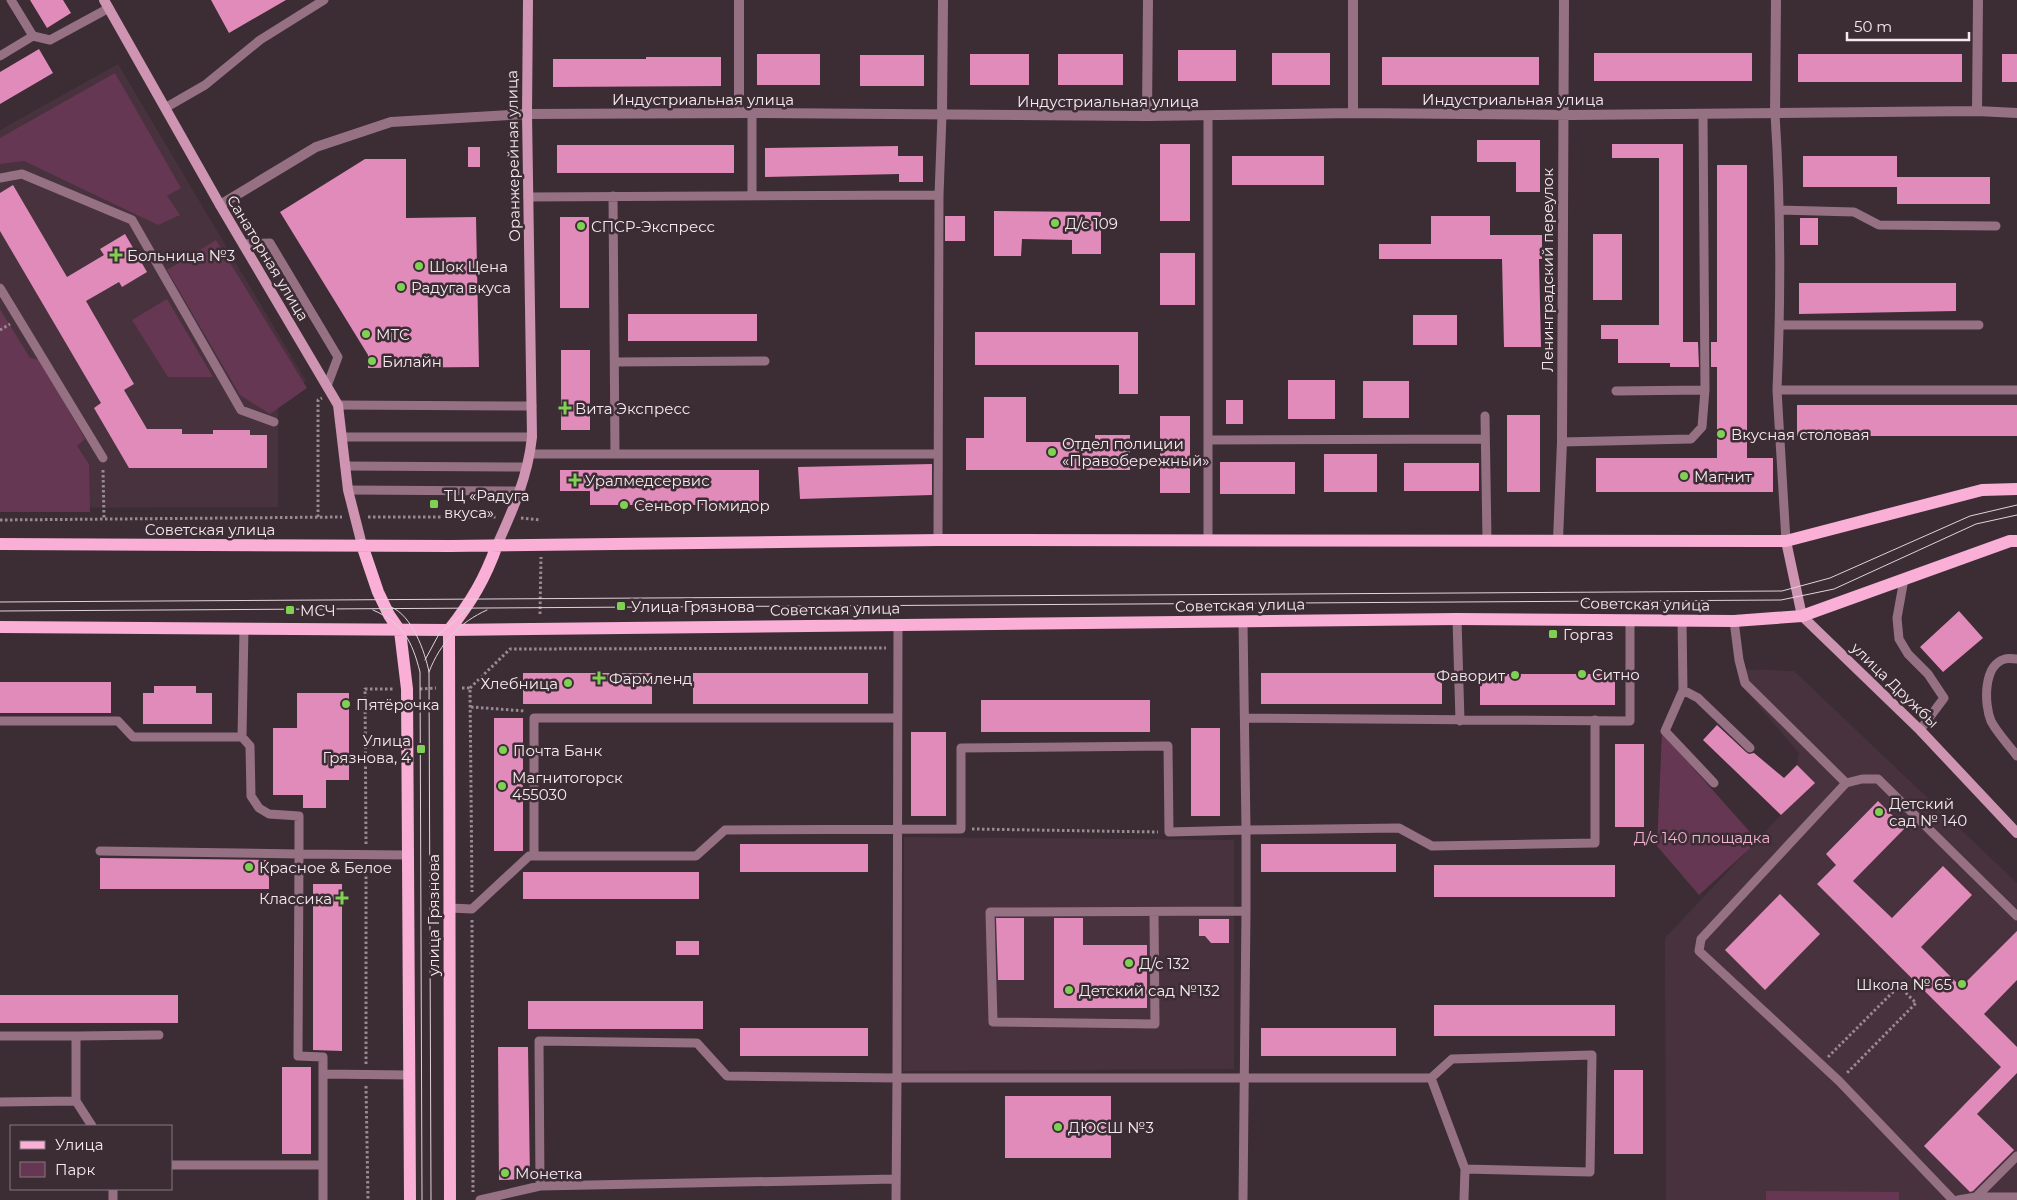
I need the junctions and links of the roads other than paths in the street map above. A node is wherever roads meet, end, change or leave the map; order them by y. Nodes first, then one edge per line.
1 (11, 0) edge
2 (324, 0) edge
3 (528, 0) edge
4 (739, 0) edge
5 (943, 0) edge
6 (1148, 0) edge
7 (1353, 0) edge
8 (1564, 0) edge
9 (1776, 0) edge
10 (1978, 0) edge
11 (107, 4) edge
12 (33, 36) junction
13 (0, 56) edge
14 (165, 108) junction
15 (1977, 111) junction
16 (1353, 112) junction
17 (739, 113) junction
18 (752, 113) junction
19 (2017, 113) edge
20 (527, 114) junction
21 (1563, 114) junction
22 (1704, 114) junction
23 (1775, 114) junction
24 (942, 115) junction
25 (1147, 116) junction
26 (1208, 116) junction
27 (0, 178) edge
28 (939, 195) junction
29 (613, 196) junction
30 (752, 196) junction
31 (528, 197) junction
32 (220, 205) junction
33 (1779, 210) junction
34 (1996, 226) dead end
35 (243, 244) junction
36 (0, 288) edge
37 (1780, 325) junction
38 (1979, 325) dead end
39 (766, 361) dead end
40 (615, 362) junction
41 (329, 390) junction
42 (1705, 390) junction
43 (1777, 390) junction
44 (2017, 390) edge
45 (1616, 391) dead end
46 (338, 406) junction
47 (532, 406) junction
48 (1485, 416) dead end
49 (274, 422) dead end
50 (342, 437) junction
51 (532, 437) junction
52 (1485, 439) junction
53 (1208, 440) junction
54 (1562, 442) junction
55 (530, 454) junction
56 (615, 454) junction
57 (938, 454) junction
58 (103, 458) road end
59 (345, 466) junction
60 (527, 467) junction
61 (2017, 489) edge
62 (348, 490) junction
63 (521, 491) junction
64 (938, 540) junction
65 (1208, 540) junction
66 (1487, 540) junction
67 (1558, 540) junction
68 (1786, 541) junction
69 (2017, 541) edge
70 (0, 544) edge
71 (362, 545) junction
72 (498, 545) junction
73 (1904, 579) junction
74 (1802, 616) junction
75 (1457, 619) junction
76 (1630, 619) junction
77 (1682, 620) junction
78 (1734, 621) junction
79 (1243, 622) junction
80 (898, 624) junction
81 (0, 627) edge
82 (244, 628) junction
83 (449, 630) junction
84 (400, 631) junction
85 (2017, 659) edge
86 (1683, 690) junction
87 (897, 718) junction
88 (1245, 718) junction
89 (1595, 720) junction
90 (0, 721) edge
91 (1460, 721) junction
92 (1920, 730) junction
93 (242, 737) junction
94 (1750, 748) dead end
95 (2017, 756) edge
96 (1714, 784) dead end
97 (1846, 784) junction
98 (2015, 827) edge
99 (897, 829) junction
100 (1246, 830) junction
101 (100, 851) dead end
102 (299, 854) junction
103 (408, 855) junction
104 (534, 856) junction
105 (450, 908) junction
106 (1246, 911) junction
107 (1154, 912) junction
108 (2017, 916) edge
109 (159, 1035) dead end
110 (0, 1036) edge
111 (76, 1036) junction
112 (324, 1074) junction
113 (409, 1075) junction
114 (897, 1078) junction
115 (1431, 1078) junction
116 (1246, 1079) junction
117 (76, 1101) junction
118 (0, 1102) edge
119 (91, 1125) edge
120 (2017, 1156) edge
121 (172, 1165) edge
122 (323, 1165) junction
123 (1464, 1169) junction
124 (896, 1179) junction
125 (540, 1186) junction
126 (1976, 1197) junction
127 (2017, 1197) edge
128 (323, 1200) edge
129 (410, 1200) edge
130 (450, 1200) edge
131 (480, 1200) edge
132 (896, 1200) edge
133 (1243, 1200) edge
134 (1464, 1200) edge
135 (1953, 1200) edge
136 (1958, 1200) edge

1 - 12 lane
2 - 14 lane
3 - 20 main road, Оранжерейная улица
4 - 17 street
5 - 24 street
6 - 25 street
7 - 16 street
8 - 21 street, Ленинградский переулок
9 - 23 street
10 - 15 street
11 - 12 lane
11 - 14 main road, Санаторная улица
12 - 13 lane
14 - 32 main road, Санаторная улица
15 - 19 street, Индустриальная улица
15 - 23 street, Индустриальная улица
16 - 21 street, Индустриальная улица
16 - 26 street, Индустриальная улица
17 - 18 street, Индустриальная улица
17 - 20 street, Индустриальная улица
18 - 24 street, Индустриальная улица
18 - 30 lane
20 - 31 main road, Оранжерейная улица
20 - 32 street, Индустриальная улица
21 - 22 street, Индустриальная улица
21 - 54 street, Ленинградский переулок
22 - 23 street, Индустриальная улица
22 - 42 lane
23 - 33 lane
24 - 25 street, Индустриальная улица
24 - 28 lane
25 - 26 street, Индустриальная улица
26 - 53 lane
27 - 49 lane
28 - 30 lane
28 - 57 lane
29 - 30 lane
29 - 31 lane
29 - 40 lane
31 - 47 main road, Оранжерейная улица
32 - 35 main road, Санаторная улица
33 - 34 lane
33 - 37 lane
35 - 41 main road, Санаторная улица
35 - 41 lane
36 - 58 lane
37 - 38 lane
37 - 43 lane
39 - 40 lane
40 - 56 lane
41 - 46 main road, Санаторная улица
42 - 45 lane
42 - 54 lane
43 - 44 lane
43 - 68 lane
46 - 47 lane
46 - 50 main road, Санаторная улица
47 - 51 main road, Оранжерейная улица
48 - 52 lane
50 - 51 lane
50 - 59 main road, Санаторная улица
51 - 55 main road, Оранжерейная улица
52 - 53 lane
52 - 66 lane
53 - 65 lane
54 - 67 street, Ленинградский переулок
55 - 56 lane
55 - 60 main road, Оранжерейная улица
56 - 57 lane
57 - 64 lane
59 - 60 lane
59 - 62 main road, Санаторная улица
60 - 63 main road, Оранжерейная улица
61 - 68 main road
62 - 63 lane
62 - 71 main road, Санаторная улица
63 - 72 main road, Оранжерейная улица
64 - 65 main road
64 - 72 main road
65 - 66 main road
66 - 67 main road
67 - 68 main road
68 - 74 main road
69 - 73 main road, Советская улица
70 - 71 main road, Советская улица
71 - 72 main road, Советская улица
71 - 84 main road
72 - 83 main road
73 - 74 main road, Советская улица
73 - 92 lane
74 - 78 main road, Советская улица
74 - 92 main road, улица Дружбы
75 - 76 main road, Советская улица
75 - 79 main road, Советская улица
75 - 91 lane
76 - 77 main road, Советская улица
76 - 89 lane
77 - 78 main road, Советская улица
77 - 86 lane
78 - 97 lane
79 - 80 main road, Советская улица
79 - 88 lane
80 - 83 main road, Советская улица
80 - 87 lane
81 - 82 main road
82 - 84 main road
82 - 93 lane
83 - 84 main road, Советская улица
83 - 105 main road, улица Грязнова
84 - 103 main road, улица Грязнова
85 - 95 lane
86 - 94 lane
86 - 96 lane
87 - 99 lane
87 - 104 lane
88 - 91 lane
88 - 100 lane
89 - 91 lane
89 - 100 lane
90 - 93 lane
92 - 98 main road, улица Дружбы
93 - 102 lane
97 - 108 lane
97 - 135 lane
99 - 100 lane
99 - 104 lane
99 - 114 lane
100 - 106 lane
101 - 102 lane
102 - 103 lane
102 - 112 lane
103 - 113 main road, улица Грязнова
104 - 105 lane
105 - 130 main road, улица Грязнова
106 - 107 lane
106 - 116 lane
107 - 107 lane
109 - 111 lane
110 - 111 lane
111 - 117 lane
112 - 113 lane
112 - 122 lane
113 - 129 main road, улица Грязнова
114 - 116 lane
114 - 124 lane
114 - 125 lane
115 - 116 lane
115 - 123 lane
115 - 123 lane
116 - 133 lane
117 - 118 lane
117 - 119 lane
120 - 126 lane
121 - 122 lane
122 - 128 lane
123 - 134 lane
124 - 125 lane
124 - 132 lane
125 - 131 lane
126 - 127 lane
126 - 136 lane

